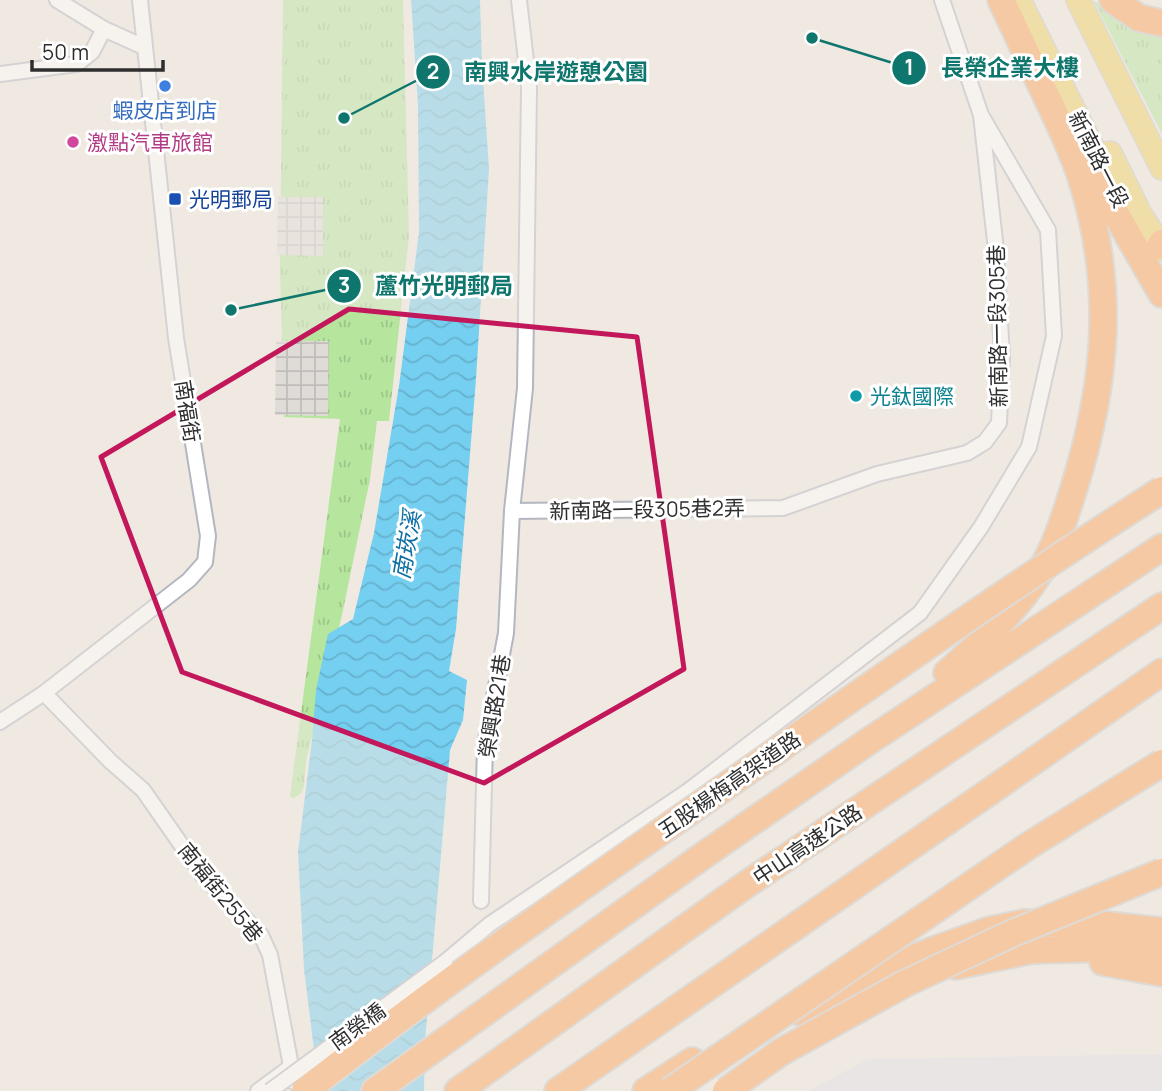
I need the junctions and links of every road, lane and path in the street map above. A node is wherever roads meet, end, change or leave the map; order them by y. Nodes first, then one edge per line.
1 (57, 0) edge
2 (140, 0) edge
3 (519, 0) edge
4 (942, 0) edge
5 (1002, 0) edge
6 (1010, 0) edge
7 (1019, 0) edge
8 (1034, 0) edge
9 (1078, 0) edge
10 (1113, 0) edge
11 (1162, 23) edge
12 (104, 29) junction
13 (145, 47) junction
14 (0, 74) edge
15 (981, 115) junction
16 (1162, 169) edge
17 (1161, 246) edge
18 (1162, 280) edge
19 (1162, 294) edge
20 (1162, 489) edge
21 (783, 508) joint
22 (512, 511) junction
23 (1162, 547) edge
24 (1162, 606) edge
25 (1162, 672) edge
26 (44, 693) junction
27 (0, 722) edge
28 (866, 743) junction
29 (1162, 763) edge
30 (1162, 872) edge
31 (481, 901) dead end
32 (1162, 931) edge
33 (1032, 950) junction
34 (1162, 953) edge
35 (1162, 973) edge
36 (819, 1003) junction
37 (292, 1066) junction
38 (258, 1091) edge
39 (270, 1091) edge
40 (281, 1091) edge
41 (305, 1091) edge
42 (375, 1091) edge
43 (458, 1091) edge
44 (558, 1091) edge
45 (646, 1091) edge
46 (670, 1091) edge
47 (726, 1091) edge

1 - 12 street
2 - 13 street, 南福街
3 - 22 street, 榮興路21巷
4 - 15 street, 新南路一段305巷
5 - 28 highway
6 - 19 highway
7 - 18 main road, 新南路一段
8 - 17 main road, 新南路一段
9 - 16 main road
10 - 11 highway
12 - 13 street
12 - 14 street
13 - 26 street, 南福街
15 - 21 street, 新南路一段305巷
15 - 39 street, 南榮橋, bridge
20 - 41 highway, 五股楊梅高架道路, bridge
21 - 22 street, 新南路一段305巷2弄
22 - 31 street, 榮興路21巷
23 - 28 highway
24 - 43 highway, 中山高速公路
25 - 44 highway
26 - 27 street, 南福街
26 - 37 street, 南福街255巷
28 - 42 highway
29 - 46 highway, bridge
30 - 47 highway, bridge
32 - 36 highway
33 - 34 highway
33 - 35 highway
33 - 36 highway
36 - 45 highway
37 - 38 street
37 - 40 street

